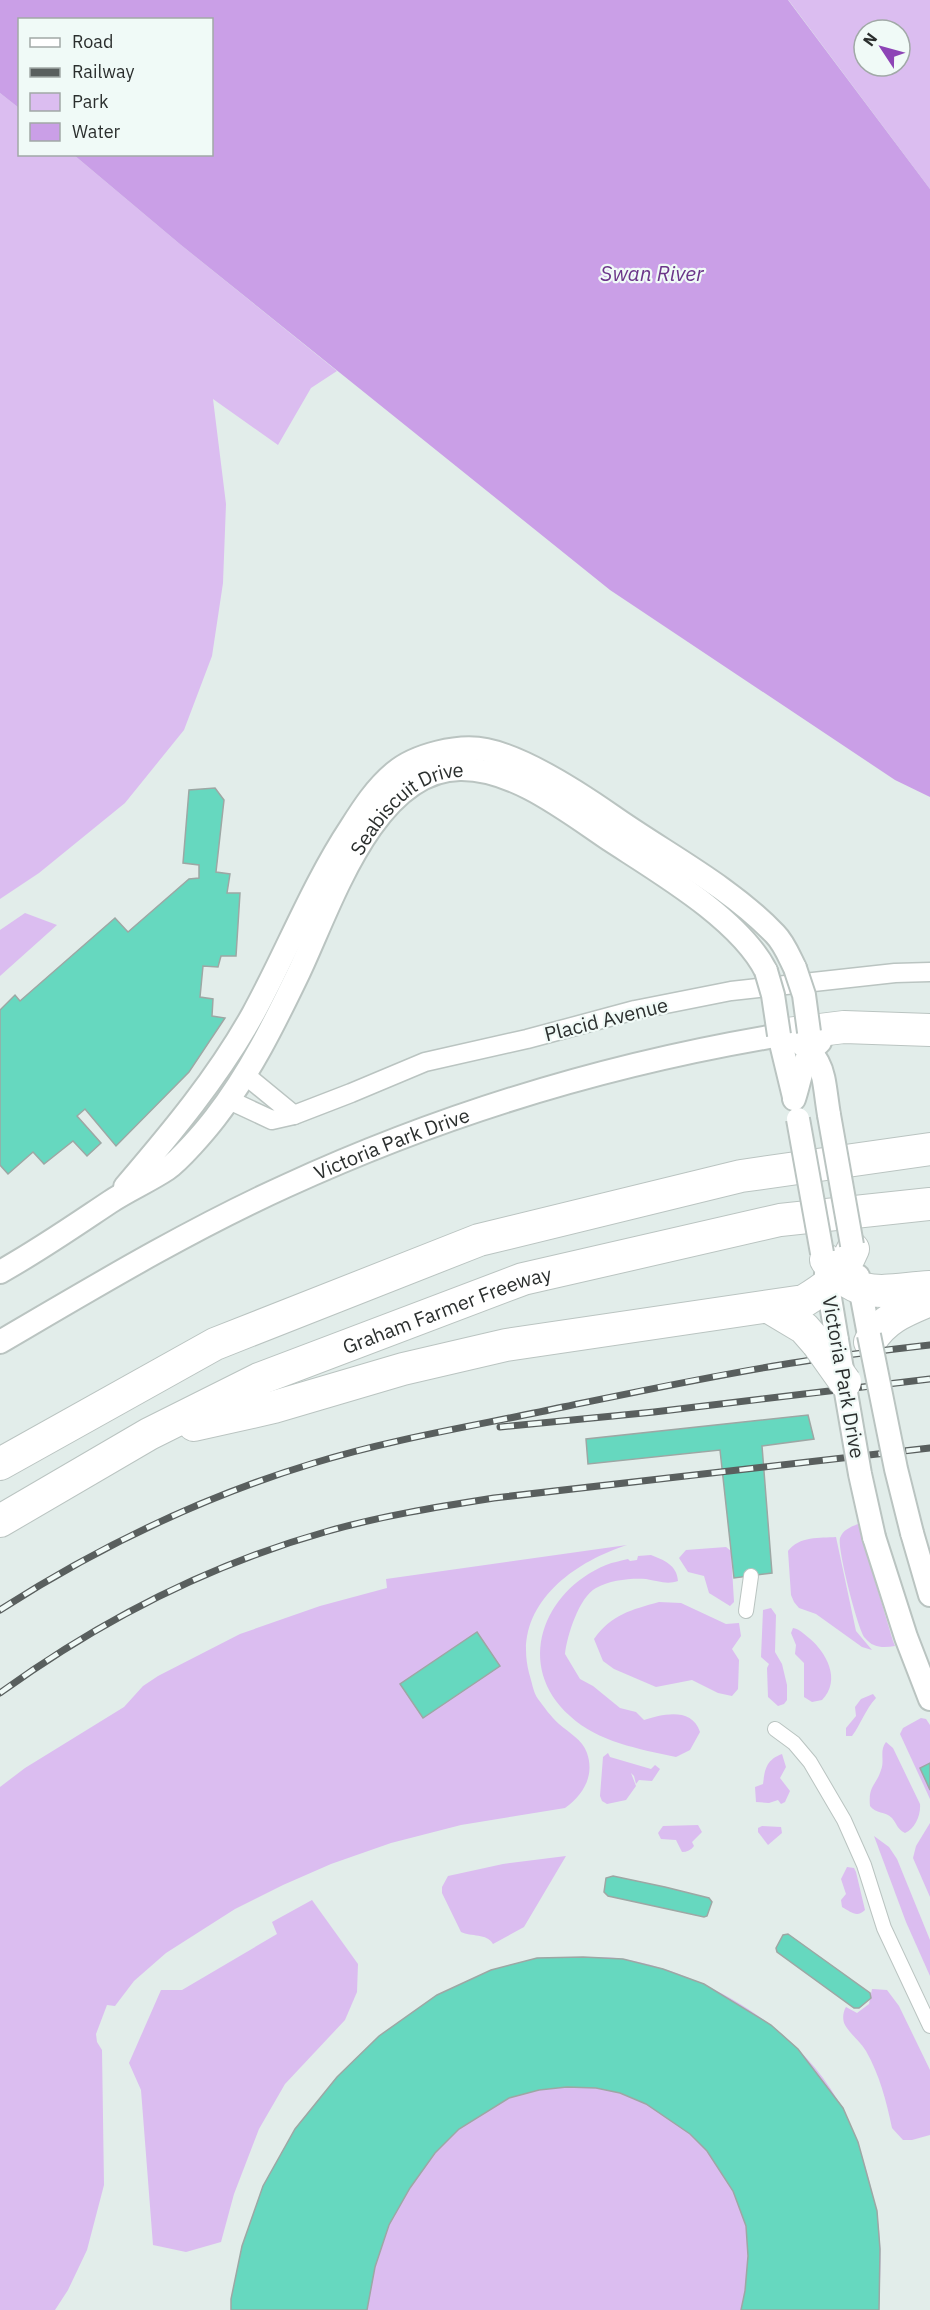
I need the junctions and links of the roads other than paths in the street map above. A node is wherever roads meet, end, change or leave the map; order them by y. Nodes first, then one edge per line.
1 (930, 972) edge
2 (930, 1030) edge
3 (796, 1038) junction
4 (244, 1074) junction
5 (227, 1100) junction
6 (796, 1109) junction
7 (294, 1115) junction
8 (930, 1149) edge
9 (114, 1200) junction
10 (930, 1204) edge
11 (853, 1249) joint
12 (0, 1272) edge
13 (837, 1277) junction
14 (930, 1287) edge
15 (930, 1300) edge
16 (769, 1307) junction
17 (871, 1337) junction
18 (0, 1342) edge
19 (828, 1342) junction
20 (844, 1382) joint
21 (149, 1434) junction
22 (0, 1464) edge
23 (0, 1521) edge
24 (751, 1576) dead end
25 (930, 1595) edge
26 (747, 1611) dead end
27 (930, 1700) edge
28 (775, 1729) dead end
29 (930, 2026) edge

1 - 7 street, Placid Avenue
2 - 3 highway
3 - 4 street, Seabiscuit Drive, bridge
3 - 6 street, Seabiscuit Drive
3 - 6 street, Victoria Park Drive
3 - 9 street, Seabiscuit Drive, bridge
3 - 11 street, bridge
3 - 18 street, Victoria Park Drive
4 - 5 street, Seabiscuit Drive
4 - 7 street
5 - 7 street, Placid Avenue
5 - 9 street, Seabiscuit Drive
6 - 13 street, Victoria Park Drive, bridge
8 - 22 highway
9 - 12 street, Seabiscuit Drive
10 - 21 highway, Graham Farmer Freeway
11 - 13 highway
13 - 14 highway
13 - 16 highway
13 - 17 street, Victoria Park Drive
13 - 19 street, Victoria Park Drive
15 - 17 highway
16 - 19 highway
16 - 21 highway
17 - 25 street, Victoria Park Drive, bridge
19 - 20 highway, bridge
20 - 27 street, Victoria Park Drive, bridge
21 - 23 highway, Graham Farmer Freeway
24 - 26 street
28 - 29 street

